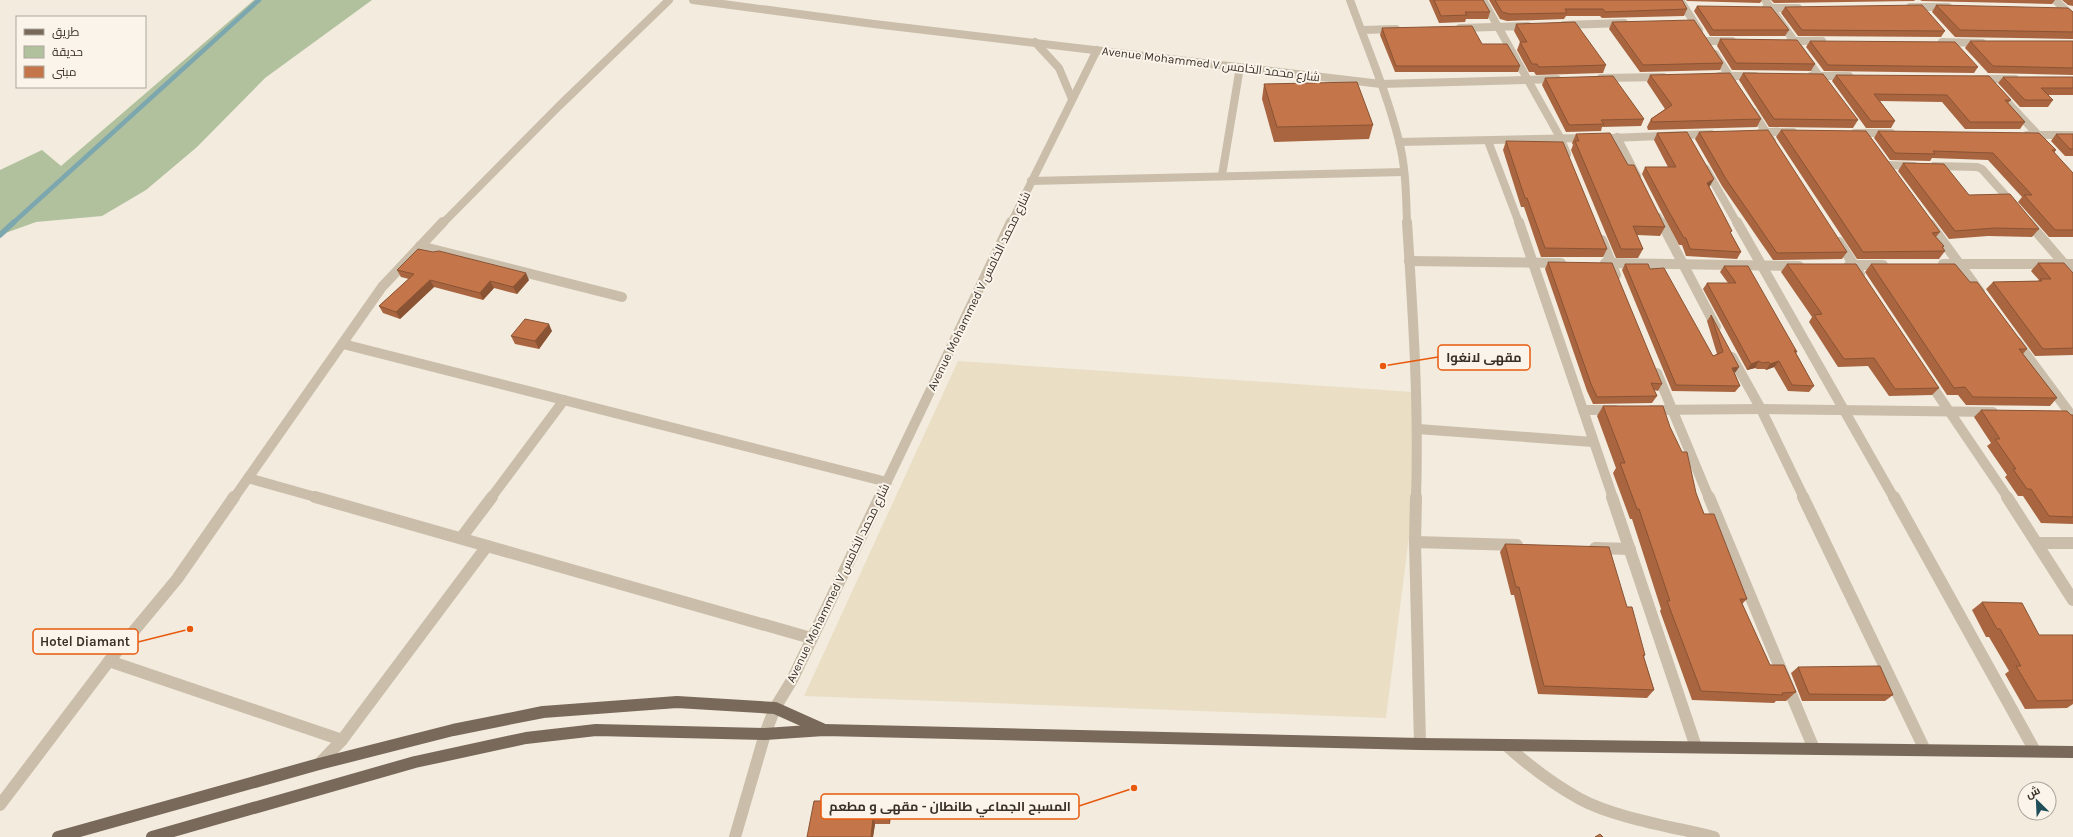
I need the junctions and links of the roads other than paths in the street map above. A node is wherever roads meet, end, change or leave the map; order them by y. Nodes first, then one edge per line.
1 (669, 0) edge
2 (693, 0) edge
3 (1350, 0) edge
4 (1483, 0) edge
5 (1765, 0) edge
6 (1914, 0) edge
7 (2055, 0) edge
8 (1685, 4) edge
9 (1920, 6) junction
10 (1904, 7) edge
11 (1755, 8) edge
12 (1771, 8) junction
13 (1802, 8) edge
14 (1958, 8) edge
15 (2050, 10) edge
16 (2069, 10) edge
17 (1929, 17) edge
18 (2073, 17) edge
19 (1631, 23) edge
20 (1537, 26) edge
21 (1553, 26) edge
22 (1498, 27) junction
23 (1450, 28) edge
24 (1402, 29) edge
25 (1362, 30) junction
26 (1943, 32) edge
27 (1706, 41) junction
28 (1743, 41) edge
29 (1780, 41) edge
30 (1795, 41) junction
31 (1035, 42) junction
32 (1834, 42) edge
33 (1936, 42) edge
34 (1952, 42) junction
35 (1990, 42) edge
36 (1097, 50) junction
37 (1962, 53) edge
38 (1240, 67) junction
39 (1976, 68) edge
40 (1714, 76) edge
41 (1729, 76) junction
42 (1767, 76) edge
43 (1804, 76) edge
44 (1819, 76) junction
45 (1859, 76) edge
46 (1675, 77) edge
47 (1589, 78) edge
48 (1970, 78) edge
49 (1566, 79) edge
50 (1986, 79) junction
51 (2026, 79) edge
52 (1526, 80) junction
53 (1381, 84) junction
54 (1738, 88) edge
55 (1829, 88) edge
56 (1072, 99) junction
57 (1750, 107) edge
58 (1860, 130) junction
59 (1750, 132) edge
60 (1766, 132) junction
61 (1803, 132) edge
62 (1718, 133) edge
63 (1847, 133) edge
64 (1900, 133) edge
65 (1686, 134) junction
66 (2015, 135) edge
67 (2038, 135) junction
68 (2073, 135) edge
69 (1617, 137) junction
70 (1561, 139) junction
71 (1488, 141) junction
72 (1400, 142) junction
73 (1870, 144) edge
74 (2048, 146) edge
75 (1694, 148) edge
76 (1779, 152) edge
77 (1570, 161) edge
78 (1701, 161) edge
79 (1404, 172) junction
80 (1222, 175) junction
81 (1895, 177) edge
82 (1031, 181) junction
83 (1642, 187) edge
84 (1653, 208) edge
85 (1922, 214) edge
86 (1832, 232) edge
87 (1599, 234) edge
88 (420, 246) junction
89 (1409, 261) junction
90 (1534, 263) junction
91 (1572, 263) edge
92 (1596, 263) edge
93 (1611, 263) junction
94 (1891, 264) edge
95 (1936, 264) edge
96 (1958, 264) junction
97 (2069, 264) edge
98 (1682, 265) junction
99 (1839, 265) edge
100 (1854, 265) junction
101 (1764, 266) junction
102 (1809, 266) edge
103 (2073, 274) edge
104 (1620, 285) edge
105 (1867, 285) edge
106 (622, 297) dead end
107 (1986, 301) edge
108 (2009, 332) edge
109 (1719, 334) edge
110 (343, 344) junction
111 (1727, 347) edge
112 (1654, 366) edge
113 (1923, 371) edge
114 (564, 400) junction
115 (1761, 409) junction
116 (1583, 410) junction
117 (1628, 410) edge
118 (1643, 410) edge
119 (1673, 410) junction
120 (1845, 410) junction
121 (1949, 411) junction
122 (2002, 412) edge
123 (2054, 412) edge
124 (2071, 412) edge
125 (1418, 429) junction
126 (1593, 442) junction
127 (248, 478) junction
128 (887, 482) junction
129 (461, 538) junction
130 (1415, 542) junction
131 (2038, 542) junction
132 (2073, 543) edge
133 (487, 546) junction
134 (1527, 546) edge
135 (1582, 548) edge
136 (1630, 549) junction
137 (2073, 600) edge
138 (811, 638) junction
139 (109, 661) junction
140 (775, 708) junction
141 (824, 730) junction
142 (766, 734) junction
143 (342, 740) junction
144 (1420, 744) junction
145 (1506, 745) junction
146 (1696, 747) junction
147 (1814, 749) junction
148 (1925, 750) junction
149 (2035, 751) junction
150 (2073, 752) edge
151 (319, 764) junction
152 (0, 805) edge
153 (58, 837) edge
154 (152, 837) edge
155 (735, 837) edge
156 (1714, 837) edge

1 - 88 street
2 - 31 street
3 - 25 street
4 - 22 street
5 - 12 street
6 - 9 street
7 - 16 street
8 - 27 street
9 - 10 street
9 - 14 street
9 - 17 street
11 - 12 street
12 - 13 street
12 - 30 street
15 - 16 street
16 - 18 street
19 - 21 street
20 - 22 street
22 - 23 street
22 - 52 street
24 - 25 street
25 - 53 street
26 - 34 street
27 - 28 street
27 - 41 street
29 - 30 street
30 - 32 street
30 - 44 street
31 - 36 street
31 - 56 street
33 - 34 street
34 - 35 street
34 - 37 street
36 - 38 street, Avenue Mohammed V شارع محمد الخامس
36 - 56 street, Avenue Mohammed V شارع محمد الخامس
38 - 53 street, Avenue Mohammed V شارع محمد الخامس
38 - 80 street
39 - 50 street
40 - 41 street
41 - 42 street
41 - 54 street
43 - 44 street
44 - 45 street
44 - 55 street
46 - 47 street
48 - 50 street
49 - 52 street, Avenue Mohammed V شارع محمد الخامس
50 - 51 street
50 - 67 street
52 - 53 street, Avenue Mohammed V شارع محمد الخامس
52 - 70 street
53 - 72 street
56 - 82 street, Avenue Mohammed V شارع محمد الخامس
57 - 60 street
58 - 63 street
58 - 64 street
58 - 73 street
59 - 60 street
60 - 61 street
60 - 76 street
62 - 65 street
65 - 69 street
65 - 75 street
66 - 67 street
67 - 68 street
67 - 74 street
69 - 70 street
69 - 83 street
70 - 71 street
70 - 77 street
71 - 72 street
71 - 90 street
72 - 79 street
78 - 101 street
79 - 80 street
79 - 89 street
80 - 82 street
81 - 97 street
82 - 128 street, Avenue Mohammed V شارع محمد الخامس
84 - 98 street
85 - 96 street
86 - 100 street
87 - 93 street
88 - 106 street
88 - 110 street
89 - 90 street
89 - 125 street
90 - 91 street
90 - 116 street
92 - 93 street
93 - 98 street
93 - 104 street
94 - 100 street
95 - 96 street
96 - 97 street
96 - 107 street
97 - 103 street
98 - 101 street
98 - 109 street
99 - 100 street
100 - 105 street
101 - 102 street
101 - 120 street
108 - 124 street
110 - 114 street
110 - 127 street
111 - 115 street
112 - 119 street
113 - 121 street
114 - 128 street
114 - 129 street
115 - 119 street
115 - 120 street
115 - 148 street
116 - 117 street
116 - 126 street
118 - 119 street
119 - 147 street
120 - 121 street
120 - 149 street
121 - 122 street
121 - 131 street
123 - 124 street
125 - 126 street
125 - 130 street
126 - 136 street
127 - 129 street
127 - 139 street
128 - 138 street, Avenue Mohammed V شارع محمد الخامس
129 - 133 street
130 - 134 street
130 - 144 street
131 - 132 street
131 - 137 street
133 - 138 street
133 - 143 street
135 - 136 street
136 - 146 street
138 - 140 street, Avenue Mohammed V شارع محمد الخامس
139 - 143 street
139 - 152 street
140 - 141 main road
140 - 142 street, Avenue Mohammed V شارع محمد الخامس
140 - 151 main road
141 - 142 main road
141 - 144 main road
142 - 154 main road
142 - 155 street, Avenue Mohammed V شارع محمد الخامس
143 - 151 street
144 - 145 main road
145 - 146 main road
145 - 156 street
146 - 147 main road
147 - 148 main road
148 - 149 main road
149 - 150 main road
151 - 153 main road

